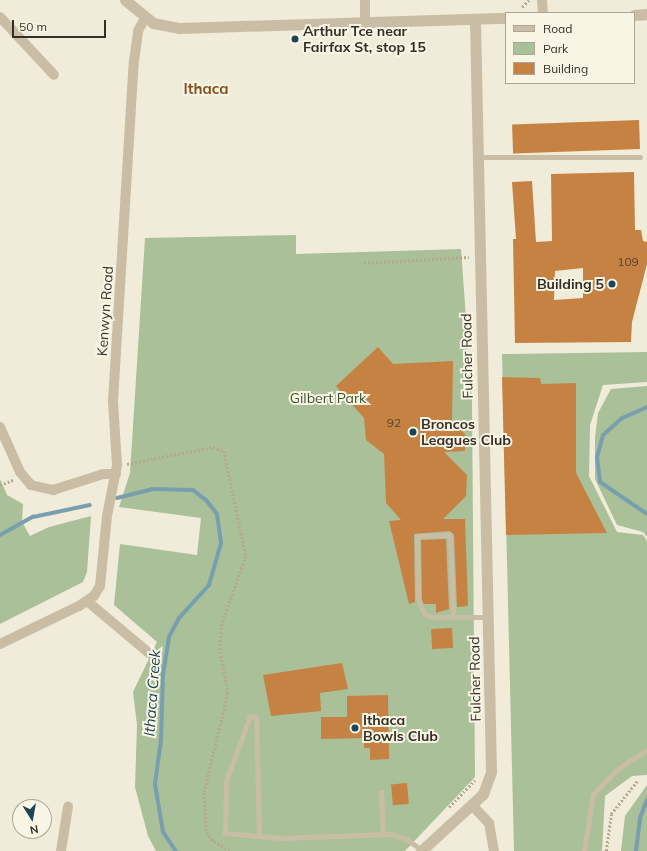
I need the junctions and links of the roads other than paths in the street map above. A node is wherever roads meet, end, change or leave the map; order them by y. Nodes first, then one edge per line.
1 (125, 0) edge
2 (365, 0) edge
3 (542, 0) edge
4 (543, 12) edge
5 (635, 14) edge
6 (647, 14) edge
7 (0, 17) edge
8 (145, 18) junction
9 (505, 18) edge
10 (475, 19) junction
11 (365, 23) junction
12 (54, 75) dead end
13 (477, 157) junction
14 (640, 157) dead end
15 (0, 427) edge
16 (116, 474) junction
17 (87, 601) junction
18 (453, 616) junction
19 (488, 617) junction
20 (0, 644) edge
21 (149, 653) dead end
22 (647, 750) edge
23 (381, 792) dead end
24 (472, 805) junction
25 (68, 807) dead end
26 (383, 834) junction
27 (259, 836) junction
28 (421, 850) edge
29 (61, 851) edge
30 (494, 851) edge
31 (584, 851) edge

1 - 8 street
2 - 11 street
3 - 4 street
5 - 6 street
7 - 12 street
8 - 11 street
8 - 16 street, Kenwyn Road
9 - 10 street
10 - 11 street
10 - 13 street, Fulcher Road
13 - 14 lane
13 - 19 street, Fulcher Road
15 - 16 street
16 - 17 street, Kenwyn Road
17 - 20 street
17 - 21 street
18 - 18 lane
18 - 19 lane
19 - 24 street, Fulcher Road
22 - 31 lane
23 - 26 lane
24 - 28 street, Fulcher Road
24 - 30 street
25 - 29 street
26 - 27 lane
26 - 28 lane
27 - 27 lane

